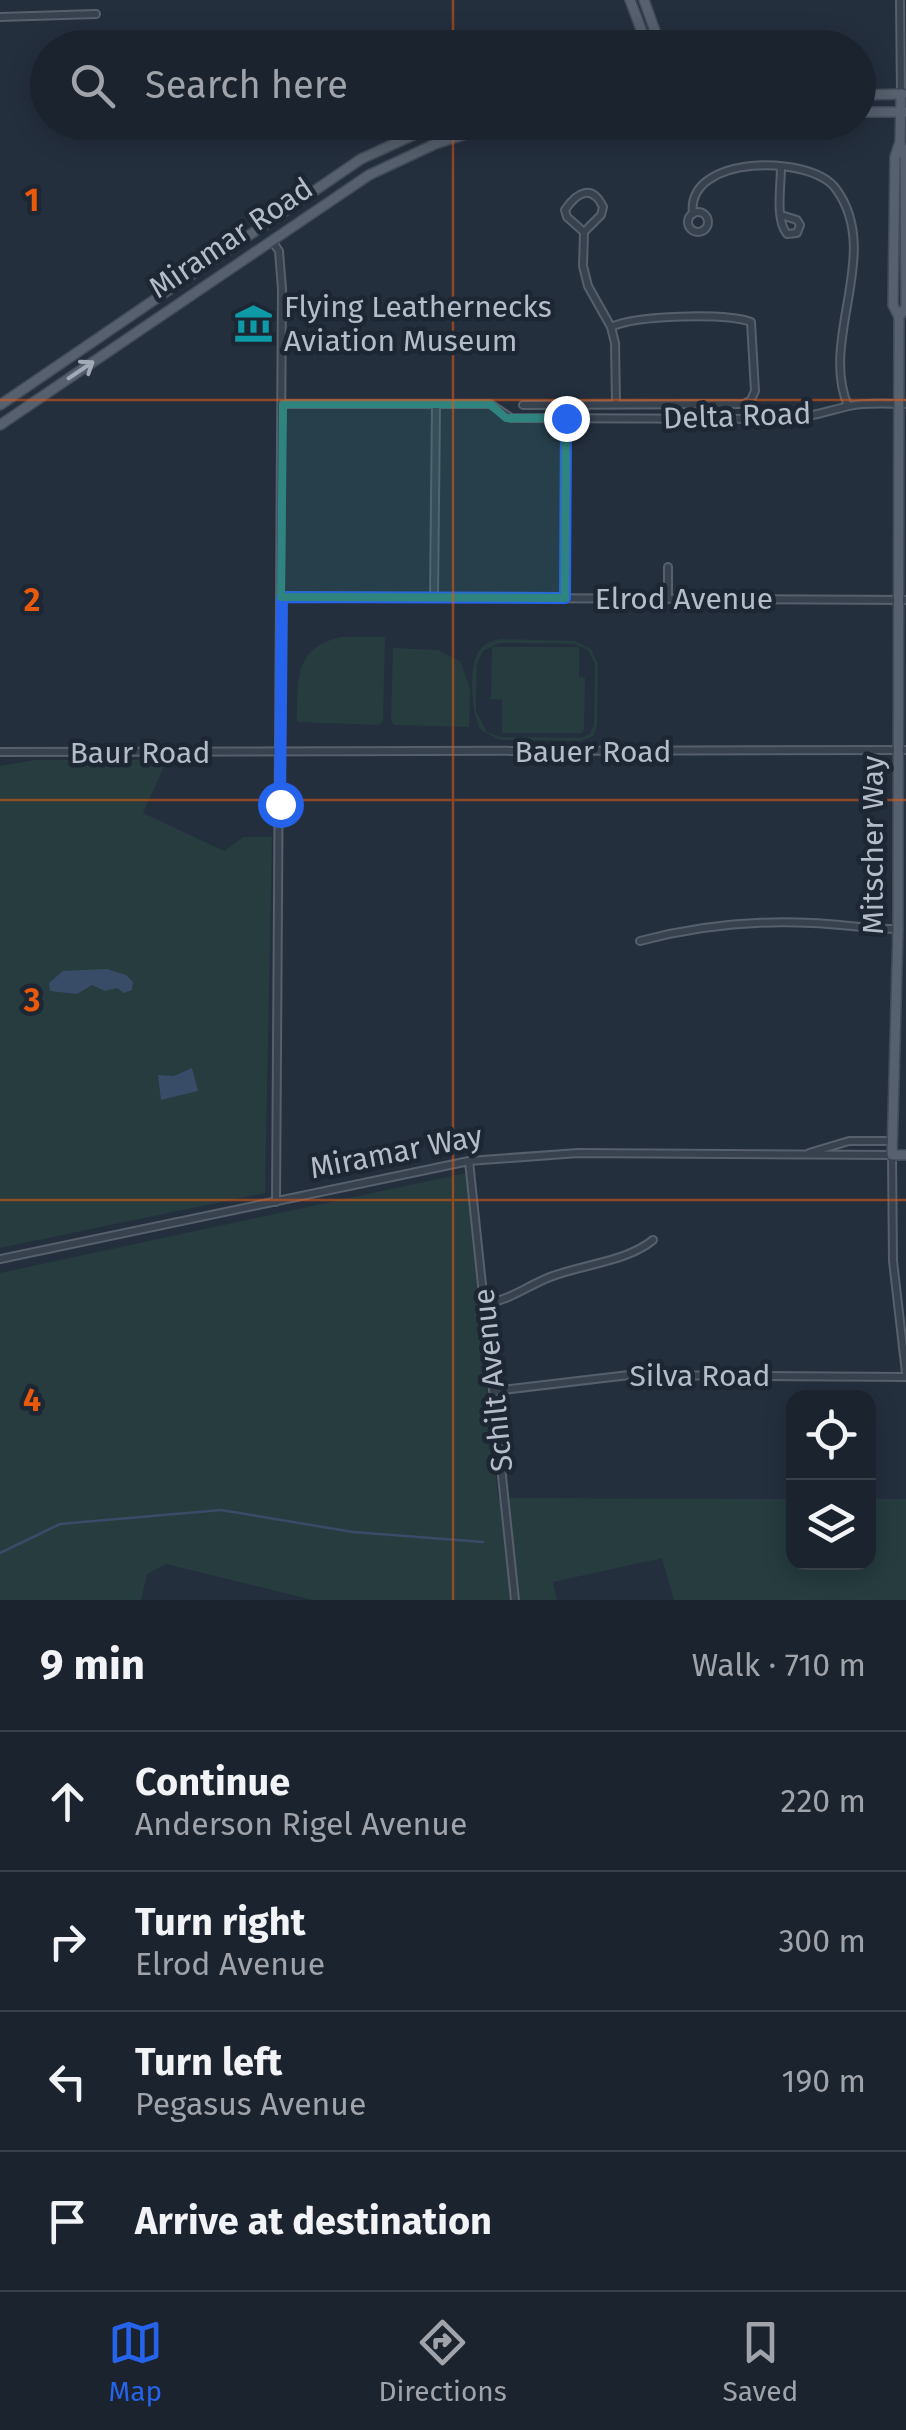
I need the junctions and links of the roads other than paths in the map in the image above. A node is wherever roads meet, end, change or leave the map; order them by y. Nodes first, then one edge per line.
1 (630, 0) edge
2 (644, 0) edge
3 (900, 0) edge
4 (96, 14) dead end
5 (0, 17) edge
6 (641, 30) edge
7 (655, 30) edge
8 (904, 94) edge
9 (876, 95) edge
10 (876, 112) edge
11 (904, 112) edge
12 (403, 140) edge
13 (445, 140) edge
14 (780, 168) junction
15 (693, 214) dead end
16 (781, 215) dead end
17 (584, 232) junction
18 (272, 241) junction
19 (611, 326) junction
20 (283, 404) junction
21 (436, 404) junction
22 (523, 404) dead end
23 (567, 404) junction
24 (616, 404) junction
25 (902, 404) edge
26 (0, 405) edge
27 (848, 406) junction
28 (566, 418) junction
29 (0, 425) edge
30 (902, 489) edge
31 (668, 567) dead end
32 (282, 597) junction
33 (434, 598) junction
34 (565, 598) junction
35 (668, 599) junction
36 (902, 600) edge
37 (902, 750) edge
38 (0, 752) edge
39 (280, 752) junction
40 (898, 929) junction
41 (640, 941) dead end
42 (893, 1141) junction
43 (906, 1141) edge
44 (808, 1154) junction
45 (892, 1155) junction
46 (906, 1155) edge
47 (469, 1160) junction
48 (276, 1202) junction
49 (653, 1240) dead end
50 (0, 1259) edge
51 (485, 1304) junction
52 (906, 1375) edge
53 (494, 1391) junction
54 (515, 1600) edge

1 - 6 main road
2 - 7 main road
3 - 8 street
4 - 5 street
8 - 9 main road
8 - 11 main road, Mitscher Way
10 - 11 main road
11 - 25 main road, Mitscher Way
12 - 26 main road, Miramar Road
13 - 18 main road, Miramar Road
14 - 15 street
14 - 16 street
14 - 27 street
17 - 17 street
17 - 19 street
18 - 20 street
29 -> 18 main road, Miramar Road
19 - 24 street
19 - 24 street, Delta Road
20 - 21 street
20 - 32 street
21 - 28 street, Delta Road
21 - 33 street
22 - 23 street, Delta Road
23 - 24 street, Delta Road
23 - 28 street
25 - 27 street, Delta Road
25 - 30 main road, Mitscher Way
27 - 28 street, Delta Road
28 - 34 street
30 - 36 main road, Mitscher Way
31 - 35 street
32 - 33 street, Elrod Avenue
32 - 39 street
33 - 34 street, Elrod Avenue
34 - 35 street, Elrod Avenue
35 - 36 street, Elrod Avenue
36 - 37 main road, Mitscher Way
37 - 39 street, Bauer Road
37 - 40 main road, Mitscher Way
38 - 39 street, Baur Road
39 - 48 street
40 - 41 street
40 - 42 main road, Mitscher Way
42 - 43 main road, Miramar Way
42 - 44 street, Miramar Way
42 - 45 main road, Mitscher Way
44 - 45 street, Miramar Way
44 - 47 street, Miramar Way
45 - 46 main road, Miramar Way
45 - 52 street, Mitscher Way
47 - 48 street, Miramar Way
47 - 51 street, Schilt Avenue
48 - 50 street, Miramar Way
49 - 51 street
51 - 53 street, Schilt Avenue
52 - 53 street, Silva Road
53 - 54 street, Schilt Avenue

